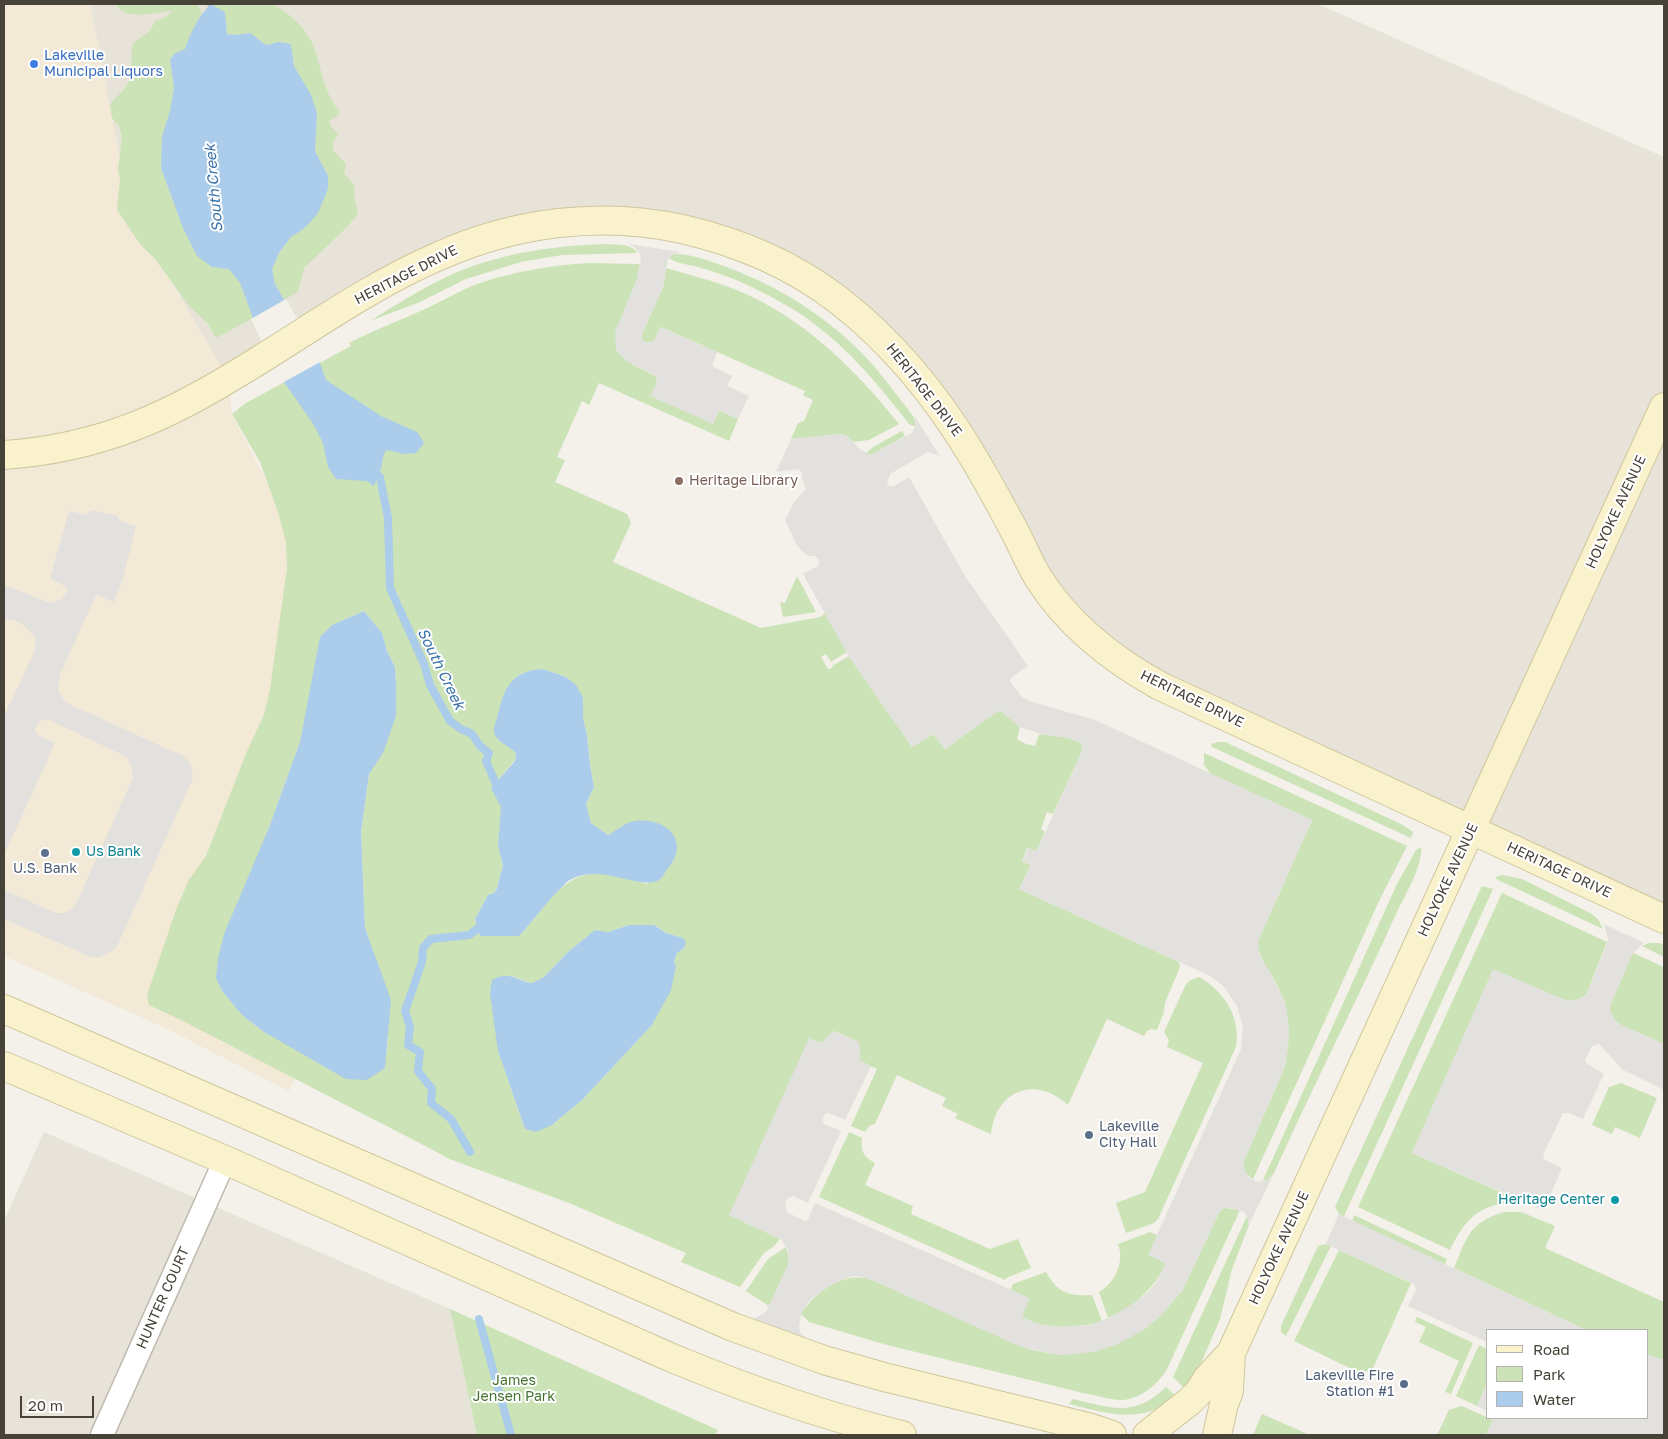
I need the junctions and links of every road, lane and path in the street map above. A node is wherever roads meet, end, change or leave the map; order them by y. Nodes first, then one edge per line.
1 (1664, 407) edge
2 (4, 455) edge
3 (1471, 829) junction
4 (1664, 919) edge
5 (4, 1009) edge
6 (4, 1066) edge
7 (225, 1160) junction
8 (1231, 1353) junction
9 (102, 1435) edge
10 (902, 1435) edge
11 (1112, 1435) edge
12 (1148, 1435) edge
13 (1217, 1435) edge

1 - 3 street, HOLYOKE AVENUE
2 - 3 street, HERITAGE DRIVE
3 - 4 street, HERITAGE DRIVE
3 - 8 street, HOLYOKE AVENUE
5 - 11 street
6 - 7 street
7 - 9 street, HUNTER COURT
7 - 10 street
8 - 12 street, HOLYOKE AVENUE
8 - 13 street, HOLYOKE AVENUE

